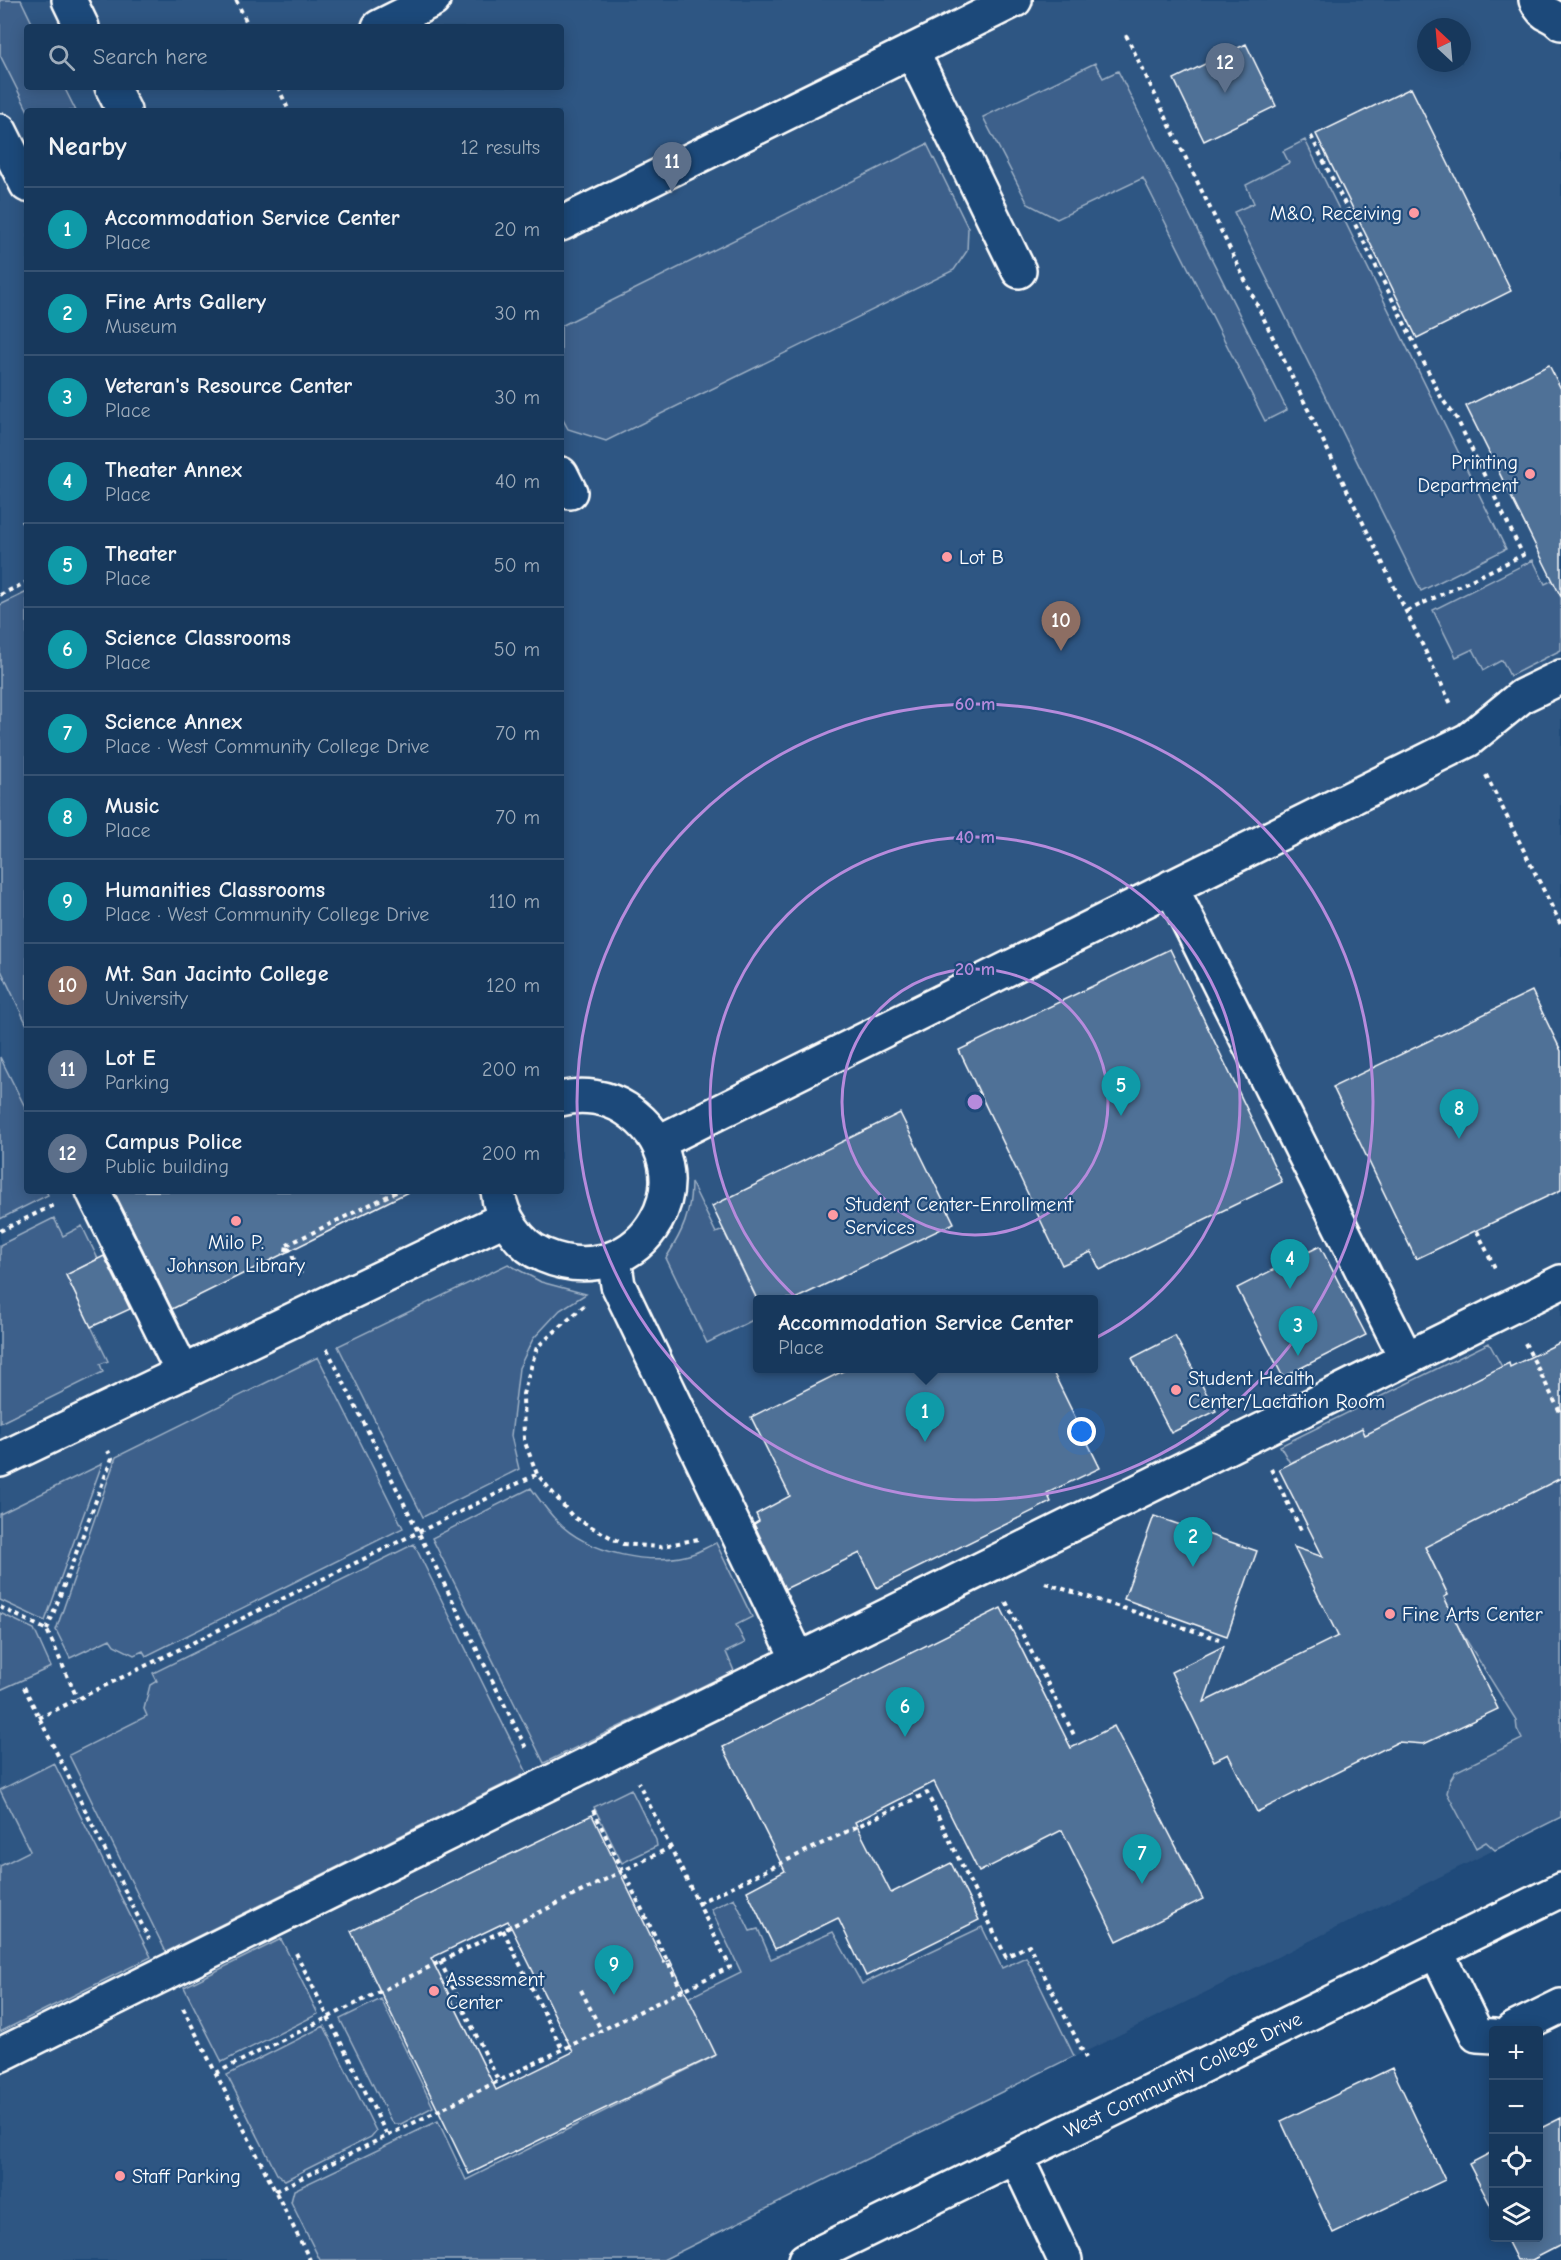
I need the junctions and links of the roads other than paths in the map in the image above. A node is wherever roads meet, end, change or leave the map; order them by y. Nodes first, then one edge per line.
1 (69, 0) edge
2 (433, 0) edge
3 (1015, 0) edge
4 (81, 24) edge
5 (385, 24) edge
6 (912, 51) junction
7 (114, 90) edge
8 (122, 108) edge
9 (0, 131) edge
10 (24, 179) edge
11 (564, 223) edge
12 (1019, 272) dead end
13 (1561, 677) edge
14 (1171, 887) junction
15 (564, 1099) edge
16 (659, 1143) junction
17 (94, 1194) edge
18 (502, 1205) edge
19 (616, 1272) junction
20 (1561, 1282) edge
21 (1407, 1358) junction
22 (183, 1373) junction
23 (0, 1460) edge
24 (798, 1659) junction
25 (1561, 1890) edge
26 (1436, 1952) junction
27 (1561, 2006) edge
28 (1522, 2026) edge
29 (1489, 2036) edge
30 (0, 2055) edge
31 (1016, 2157) junction
32 (805, 2260) edge
33 (1065, 2260) edge

1 - 4 street
2 - 5 street
3 - 6 street
6 - 11 street
6 - 12 street
7 - 8 street
9 - 10 street
13 - 14 street
14 - 16 street
14 - 21 street
15 - 16 street
16 - 19 street
17 - 22 street
18 - 19 street
18 - 22 street
19 - 24 street
20 - 21 street
21 - 24 street
22 - 23 street
24 - 30 street
25 - 26 street, West Community College Drive
26 - 29 street
26 - 31 street, West Community College Drive
27 - 28 street
31 - 32 street, West Community College Drive
31 - 33 street

